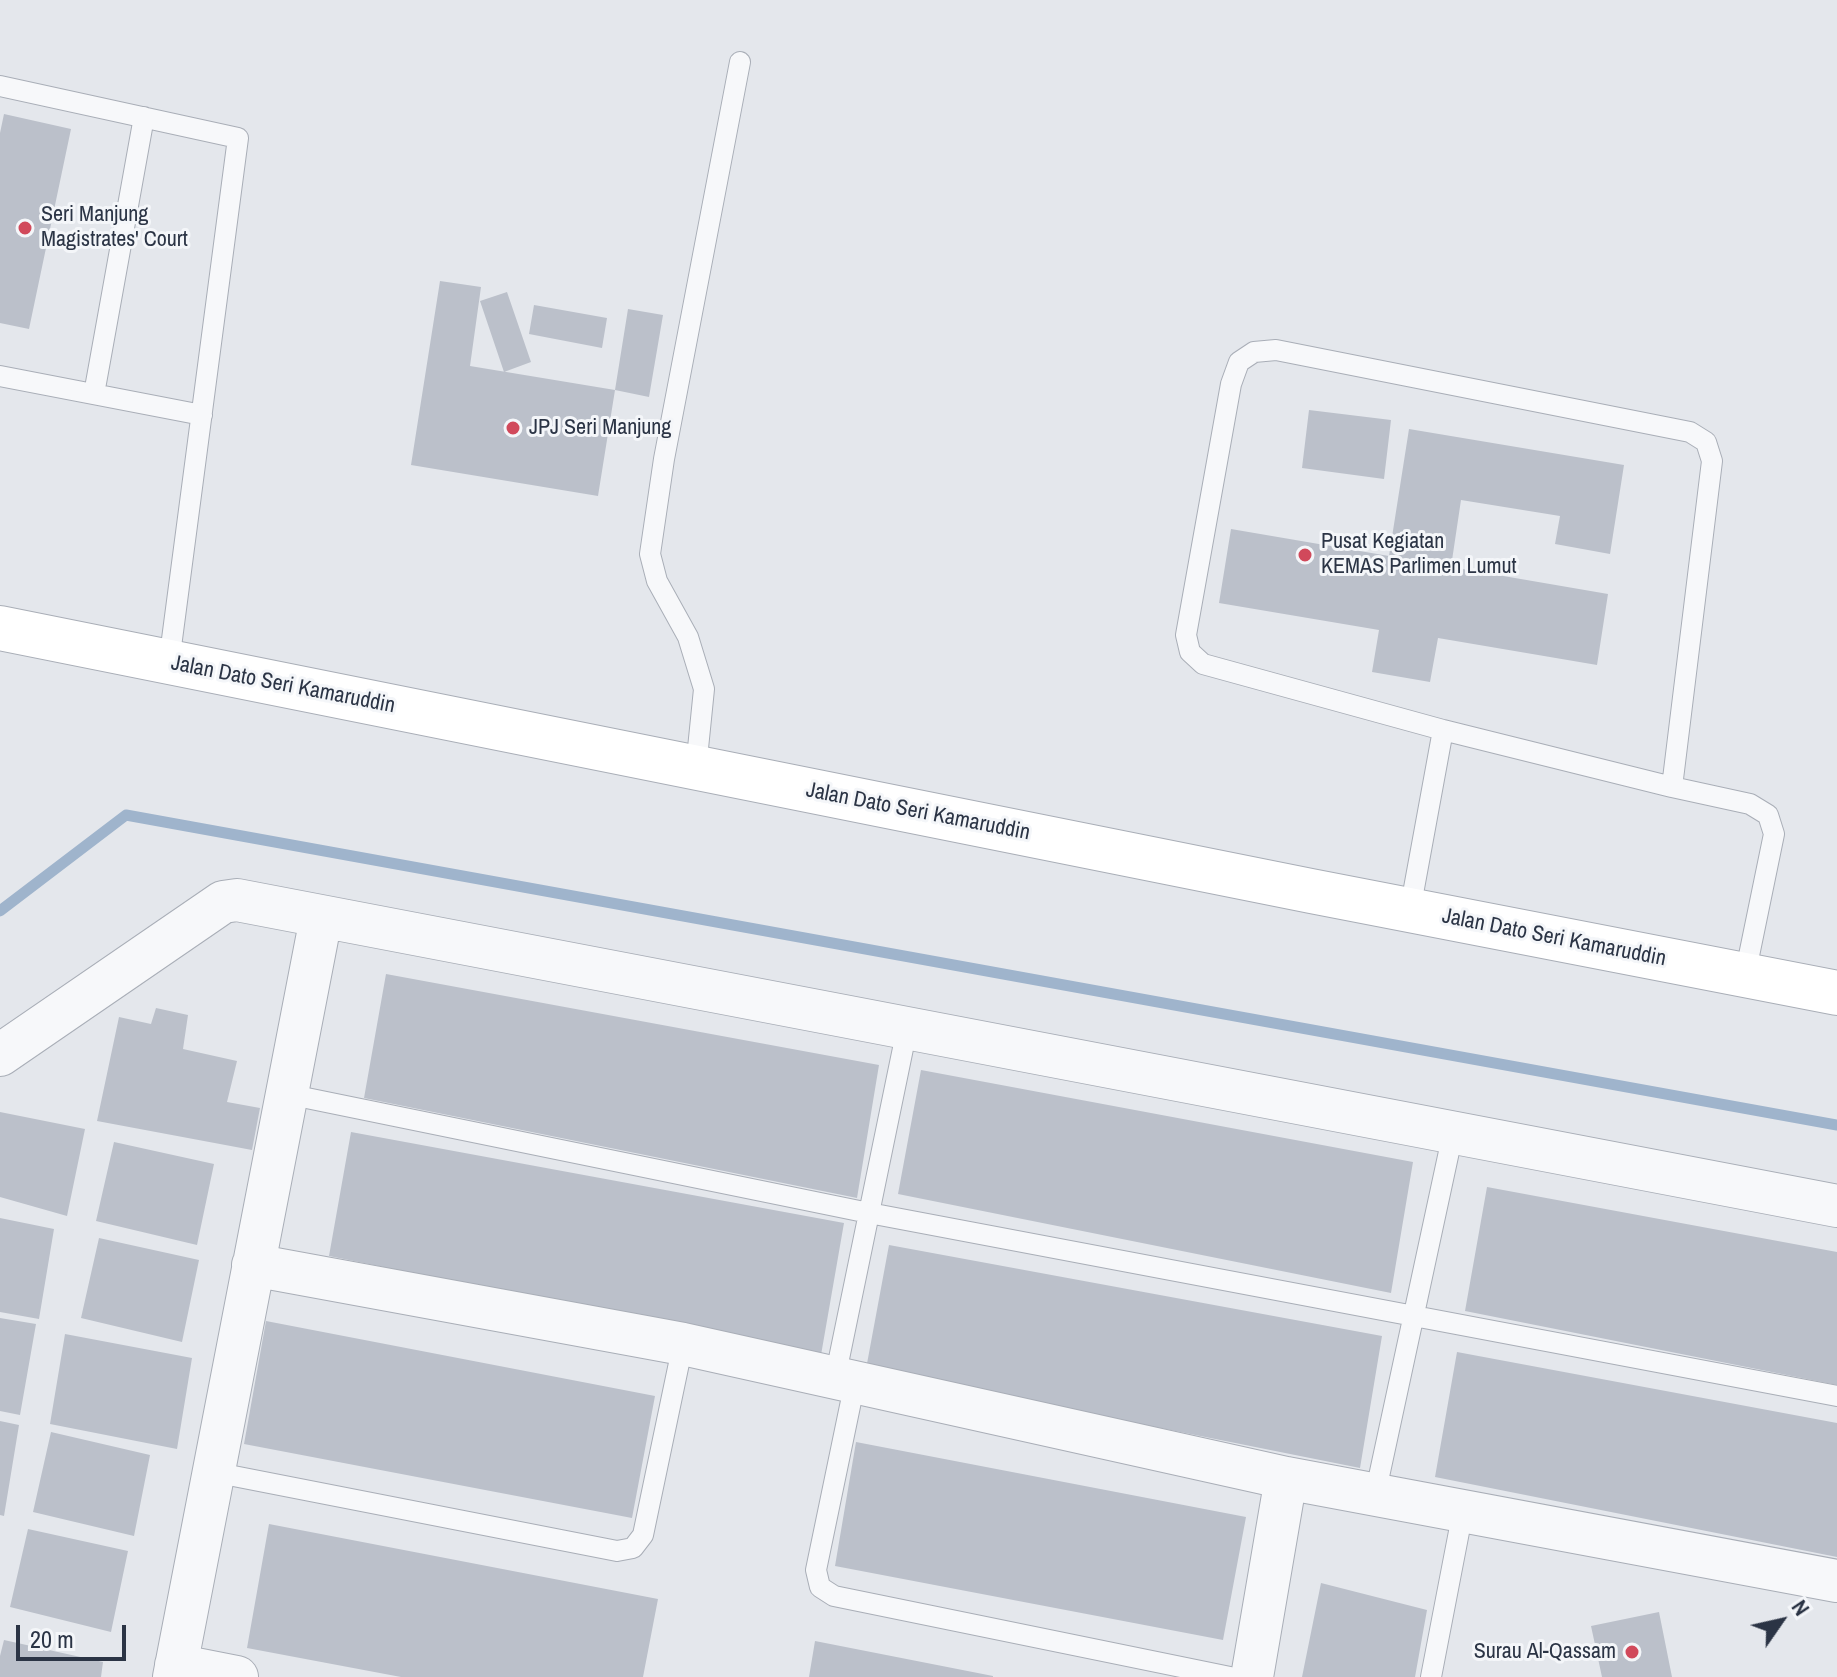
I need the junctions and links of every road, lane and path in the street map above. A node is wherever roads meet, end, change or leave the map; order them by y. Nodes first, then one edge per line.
1 (740, 62) dead end
2 (0, 86) edge
3 (144, 117) junction
4 (0, 376) edge
5 (94, 394) junction
6 (202, 415) junction
7 (0, 628) edge
8 (169, 662) junction
9 (1443, 730) junction
10 (696, 768) junction
11 (1672, 787) junction
12 (1410, 910) junction
13 (321, 918) junction
14 (1745, 975) junction
15 (1837, 993) edge
16 (907, 1029) junction
17 (0, 1055) edge
18 (287, 1094) junction
19 (1453, 1133) junction
20 (1837, 1206) edge
21 (869, 1213) junction
22 (253, 1265) junction
23 (1414, 1316) junction
24 (683, 1344) junction
25 (845, 1380) junction
26 (1837, 1396) edge
27 (213, 1472) junction
28 (1286, 1478) junction
29 (1375, 1495) junction
30 (1463, 1511) junction
31 (1837, 1581) edge
32 (175, 1671) edge
33 (237, 1677) edge
34 (1230, 1677) edge
35 (1252, 1677) edge
36 (1431, 1677) edge

1 - 10 lane
2 - 3 lane
3 - 5 lane
3 - 6 lane
4 - 5 lane
5 - 6 lane
6 - 8 lane
7 - 8 street, Jalan Dato Seri Kamaruddin
8 - 10 street, Jalan Dato Seri Kamaruddin
9 - 11 lane
9 - 11 lane
9 - 12 lane
10 - 12 street, Jalan Dato Seri Kamaruddin
11 - 14 lane
12 - 14 street, Jalan Dato Seri Kamaruddin
13 - 16 street
13 - 17 street
13 - 18 street
14 - 15 street, Jalan Dato Seri Kamaruddin
16 - 19 street
16 - 21 lane
18 - 21 lane
18 - 22 street
19 - 20 street
19 - 23 lane
21 - 23 lane
21 - 25 lane
22 - 24 street
22 - 27 street
23 - 26 lane
23 - 29 lane
24 - 25 street
24 - 27 lane
25 - 28 street
25 - 34 lane
27 - 32 street
28 - 29 street
28 - 35 street
29 - 30 street
30 - 31 street
30 - 36 lane
32 - 33 street

